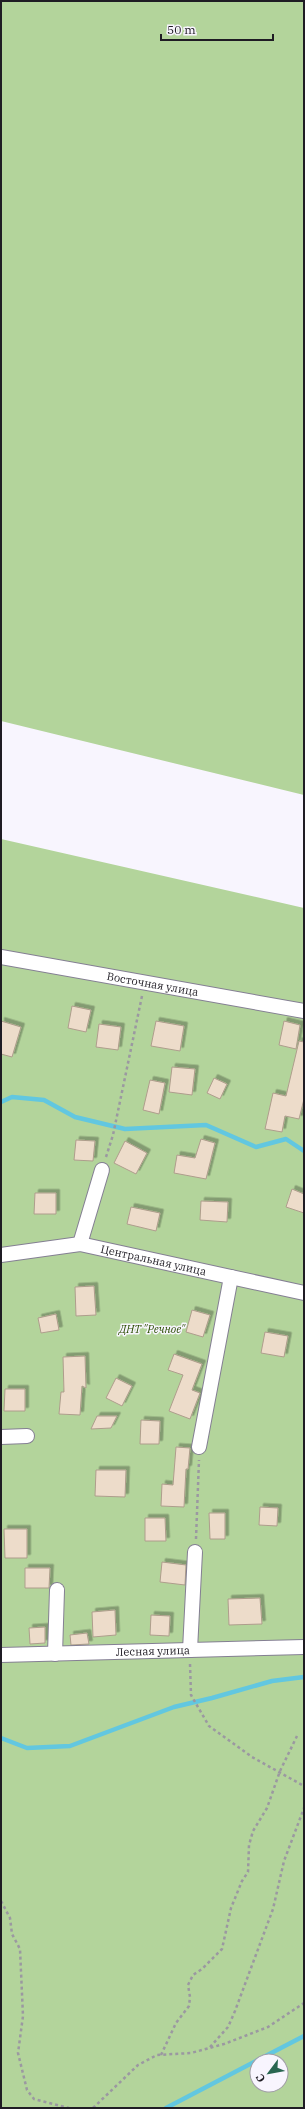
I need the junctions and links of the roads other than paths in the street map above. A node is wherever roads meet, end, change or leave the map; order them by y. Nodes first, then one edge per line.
1 (1, 957) edge
2 (304, 1011) edge
3 (102, 1170) road end
4 (80, 1244) junction
5 (1, 1255) edge
6 (231, 1277) junction
7 (304, 1293) edge
8 (27, 1436) dead end
9 (1, 1437) edge
10 (199, 1447) road end
11 (195, 1552) road end
12 (57, 1590) dead end
13 (304, 1647) edge
14 (190, 1650) junction
15 (55, 1654) junction
16 (1, 1655) edge

1 - 2 street, Восточная улица
3 - 4 street
4 - 5 street, Центральная улица
4 - 6 street, Центральная улица
6 - 7 street, Центральная улица
6 - 10 street
8 - 9 street
11 - 14 street
12 - 15 street
13 - 14 street, Лесная улица
14 - 15 street, Лесная улица
15 - 16 street, Лесная улица

